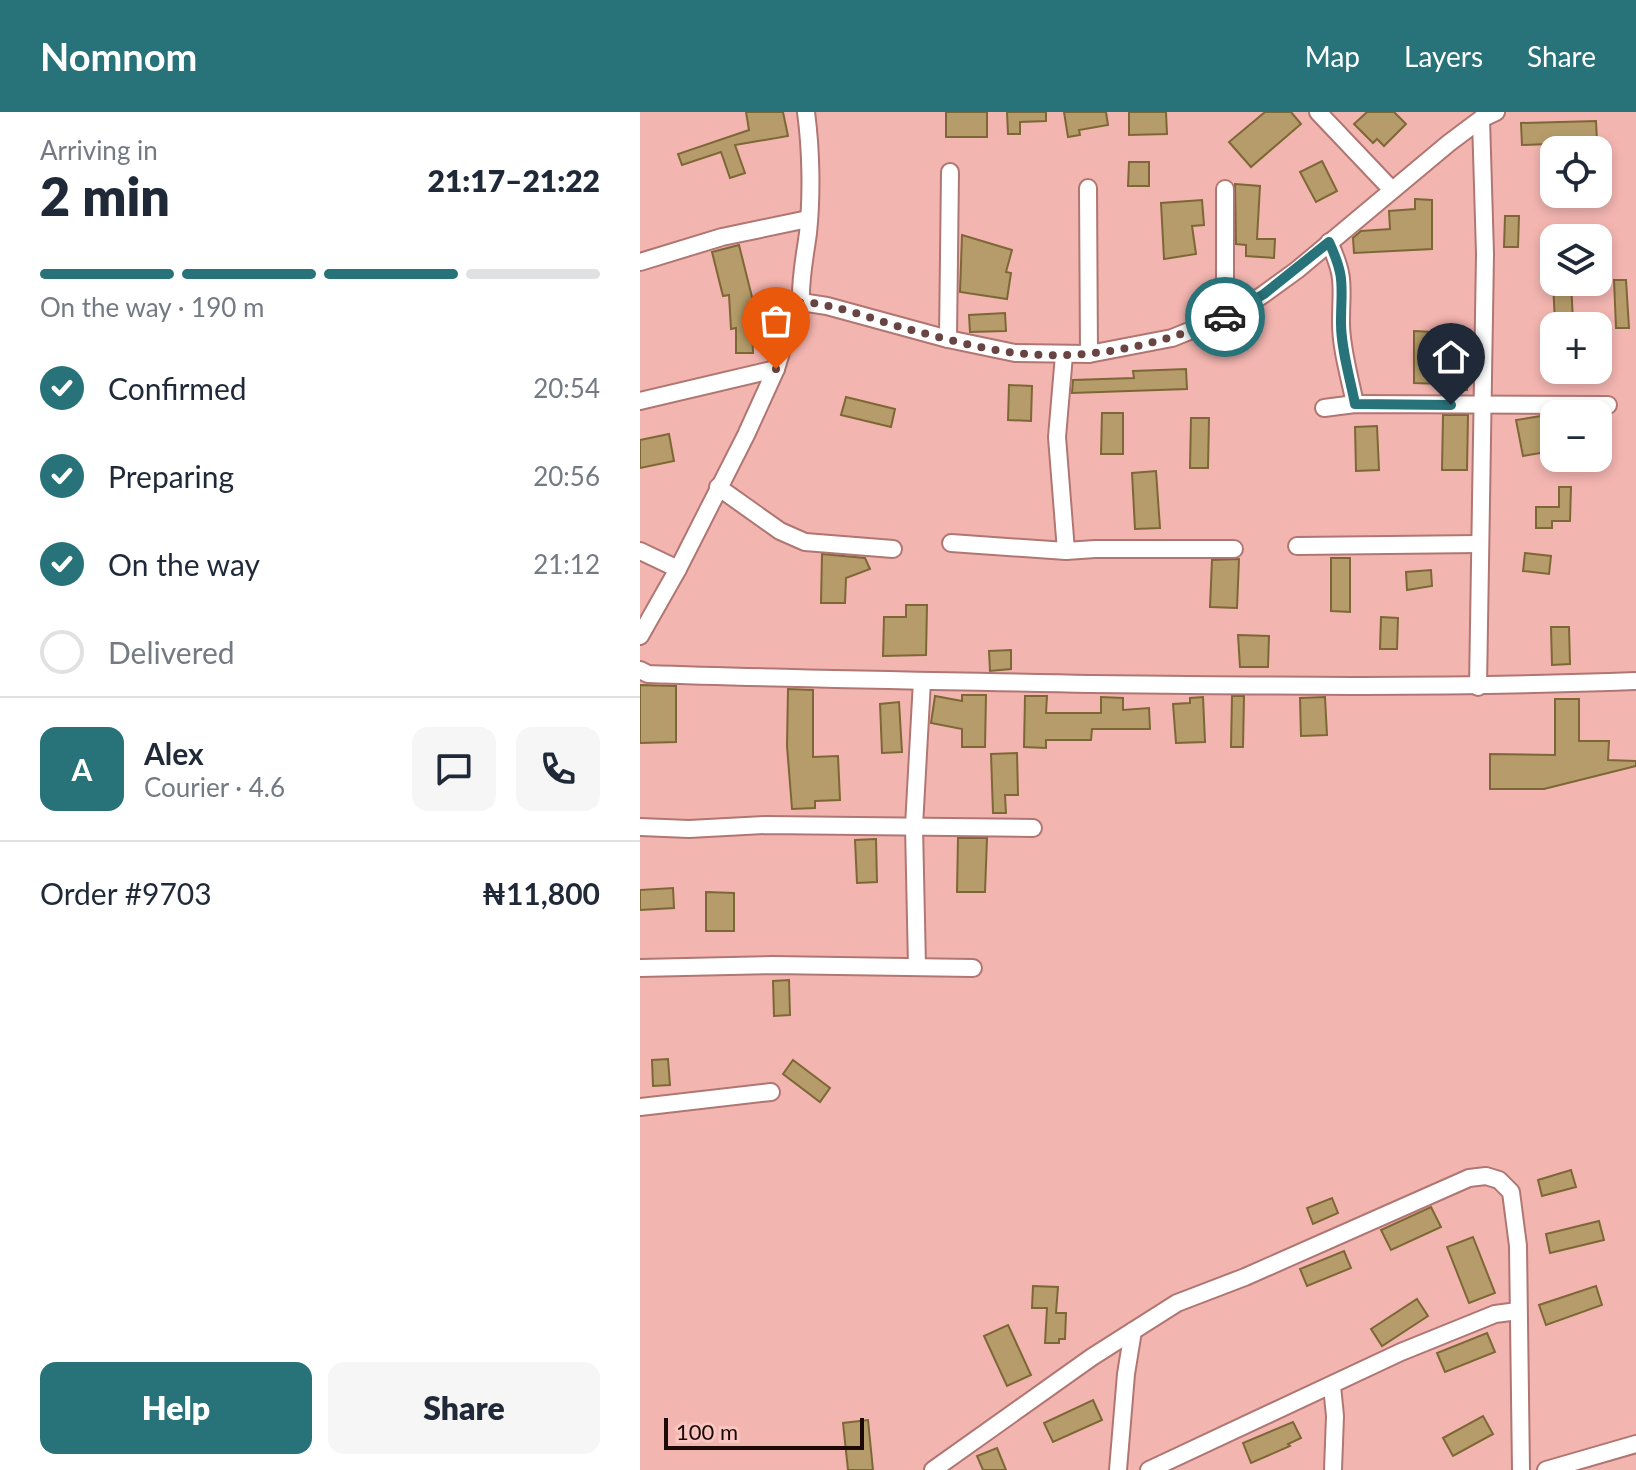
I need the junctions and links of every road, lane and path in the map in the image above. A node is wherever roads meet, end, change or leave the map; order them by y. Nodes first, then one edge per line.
1 (806, 112) edge
2 (1318, 112) edge
3 (1488, 116) edge
4 (950, 172) dead end
5 (1088, 188) dead end
6 (1225, 189) dead end
7 (1392, 190) junction
8 (808, 219) junction
9 (1329, 242) junction
10 (640, 262) edge
11 (801, 302) junction
12 (1225, 317) junction
13 (948, 339) junction
14 (1089, 354) junction
15 (1064, 355) junction
16 (776, 369) junction
17 (640, 401) edge
18 (1355, 404) junction
19 (1483, 405) junction
20 (1540, 405) edge
21 (1324, 408) dead end
22 (718, 487) junction
23 (951, 543) dead end
24 (1480, 544) junction
25 (1297, 546) dead end
26 (893, 549) dead end
27 (1234, 549) dead end
28 (640, 551) edge
29 (1066, 551) junction
30 (678, 569) junction
31 (640, 636) edge
32 (640, 670) edge
33 (922, 681) junction
34 (1636, 681) edge
35 (1478, 687) junction
36 (914, 826) junction
37 (640, 827) edge
38 (1033, 828) dead end
39 (917, 967) junction
40 (640, 968) edge
41 (973, 968) dead end
42 (771, 1092) dead end
43 (640, 1107) edge
44 (1518, 1311) junction
45 (1133, 1331) junction
46 (1104, 1349) junction
47 (1126, 1374) junction
48 (1332, 1386) junction
49 (1636, 1444) edge
50 (943, 1467) edge
51 (1118, 1470) edge
52 (1149, 1470) edge
53 (1333, 1470) edge
54 (1521, 1470) edge
55 (1546, 1470) edge

1 - 8 street
2 - 7 street
3 - 7 street
3 - 19 street
4 - 13 street
5 - 14 street
6 - 12 street
7 - 9 street
8 - 10 street
8 - 11 street
9 - 12 street
9 - 18 street
11 - 13 street
11 - 16 street
12 - 14 street
13 - 15 street
14 - 15 street
15 - 29 street
16 - 17 street
16 - 22 street
18 - 19 street
18 - 21 street
19 - 20 street
19 - 24 street
22 - 26 street
22 - 30 street
23 - 29 street
24 - 25 street
24 - 35 street
27 - 29 street
28 - 30 street
30 - 31 street
32 - 33 street
33 - 35 street
33 - 36 street
34 - 35 street
36 - 37 street
36 - 38 street
36 - 39 street
39 - 40 street
39 - 41 street
42 - 43 street
44 - 45 street
44 - 48 street
44 - 54 street
45 - 46 street
45 - 47 street
46 - 47 street
46 - 50 street
47 - 51 street
48 - 52 street
48 - 53 street
49 - 55 street

